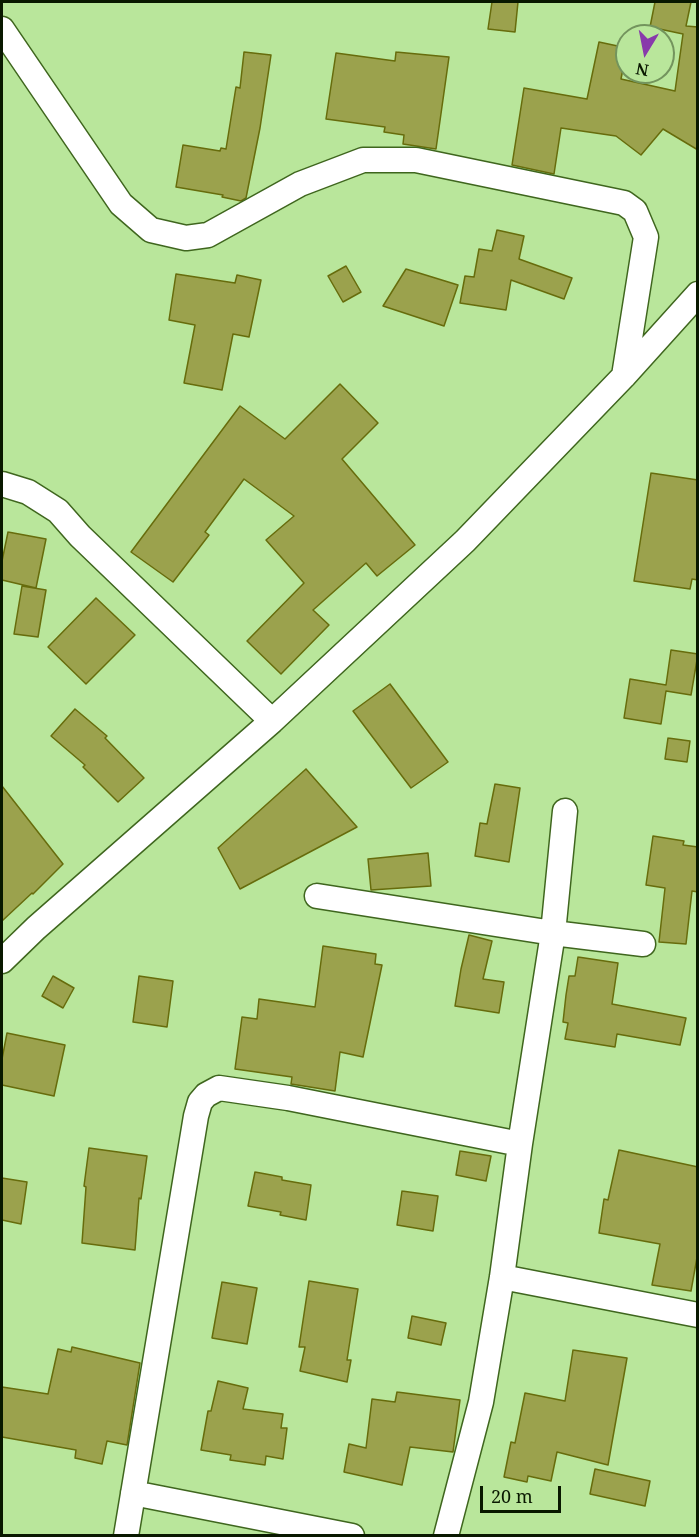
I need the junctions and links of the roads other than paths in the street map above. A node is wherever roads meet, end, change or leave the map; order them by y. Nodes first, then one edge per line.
1 (2, 29) edge
2 (698, 294) edge
3 (624, 376) junction
4 (2, 484) edge
5 (272, 722) junction
6 (565, 811) dead end
7 (317, 896) dead end
8 (553, 933) junction
9 (643, 944) dead end
10 (2, 960) edge
11 (520, 1144) junction
12 (502, 1277) junction
13 (698, 1315) edge
14 (134, 1493) junction
15 (126, 1536) edge
16 (352, 1536) edge
17 (446, 1536) edge

1 - 3 street
2 - 3 street
3 - 5 street
4 - 5 street
5 - 10 street
6 - 8 street
7 - 8 street
8 - 9 street
8 - 11 street
11 - 12 street
11 - 14 street
12 - 13 street
12 - 17 street
14 - 15 street
14 - 16 street

